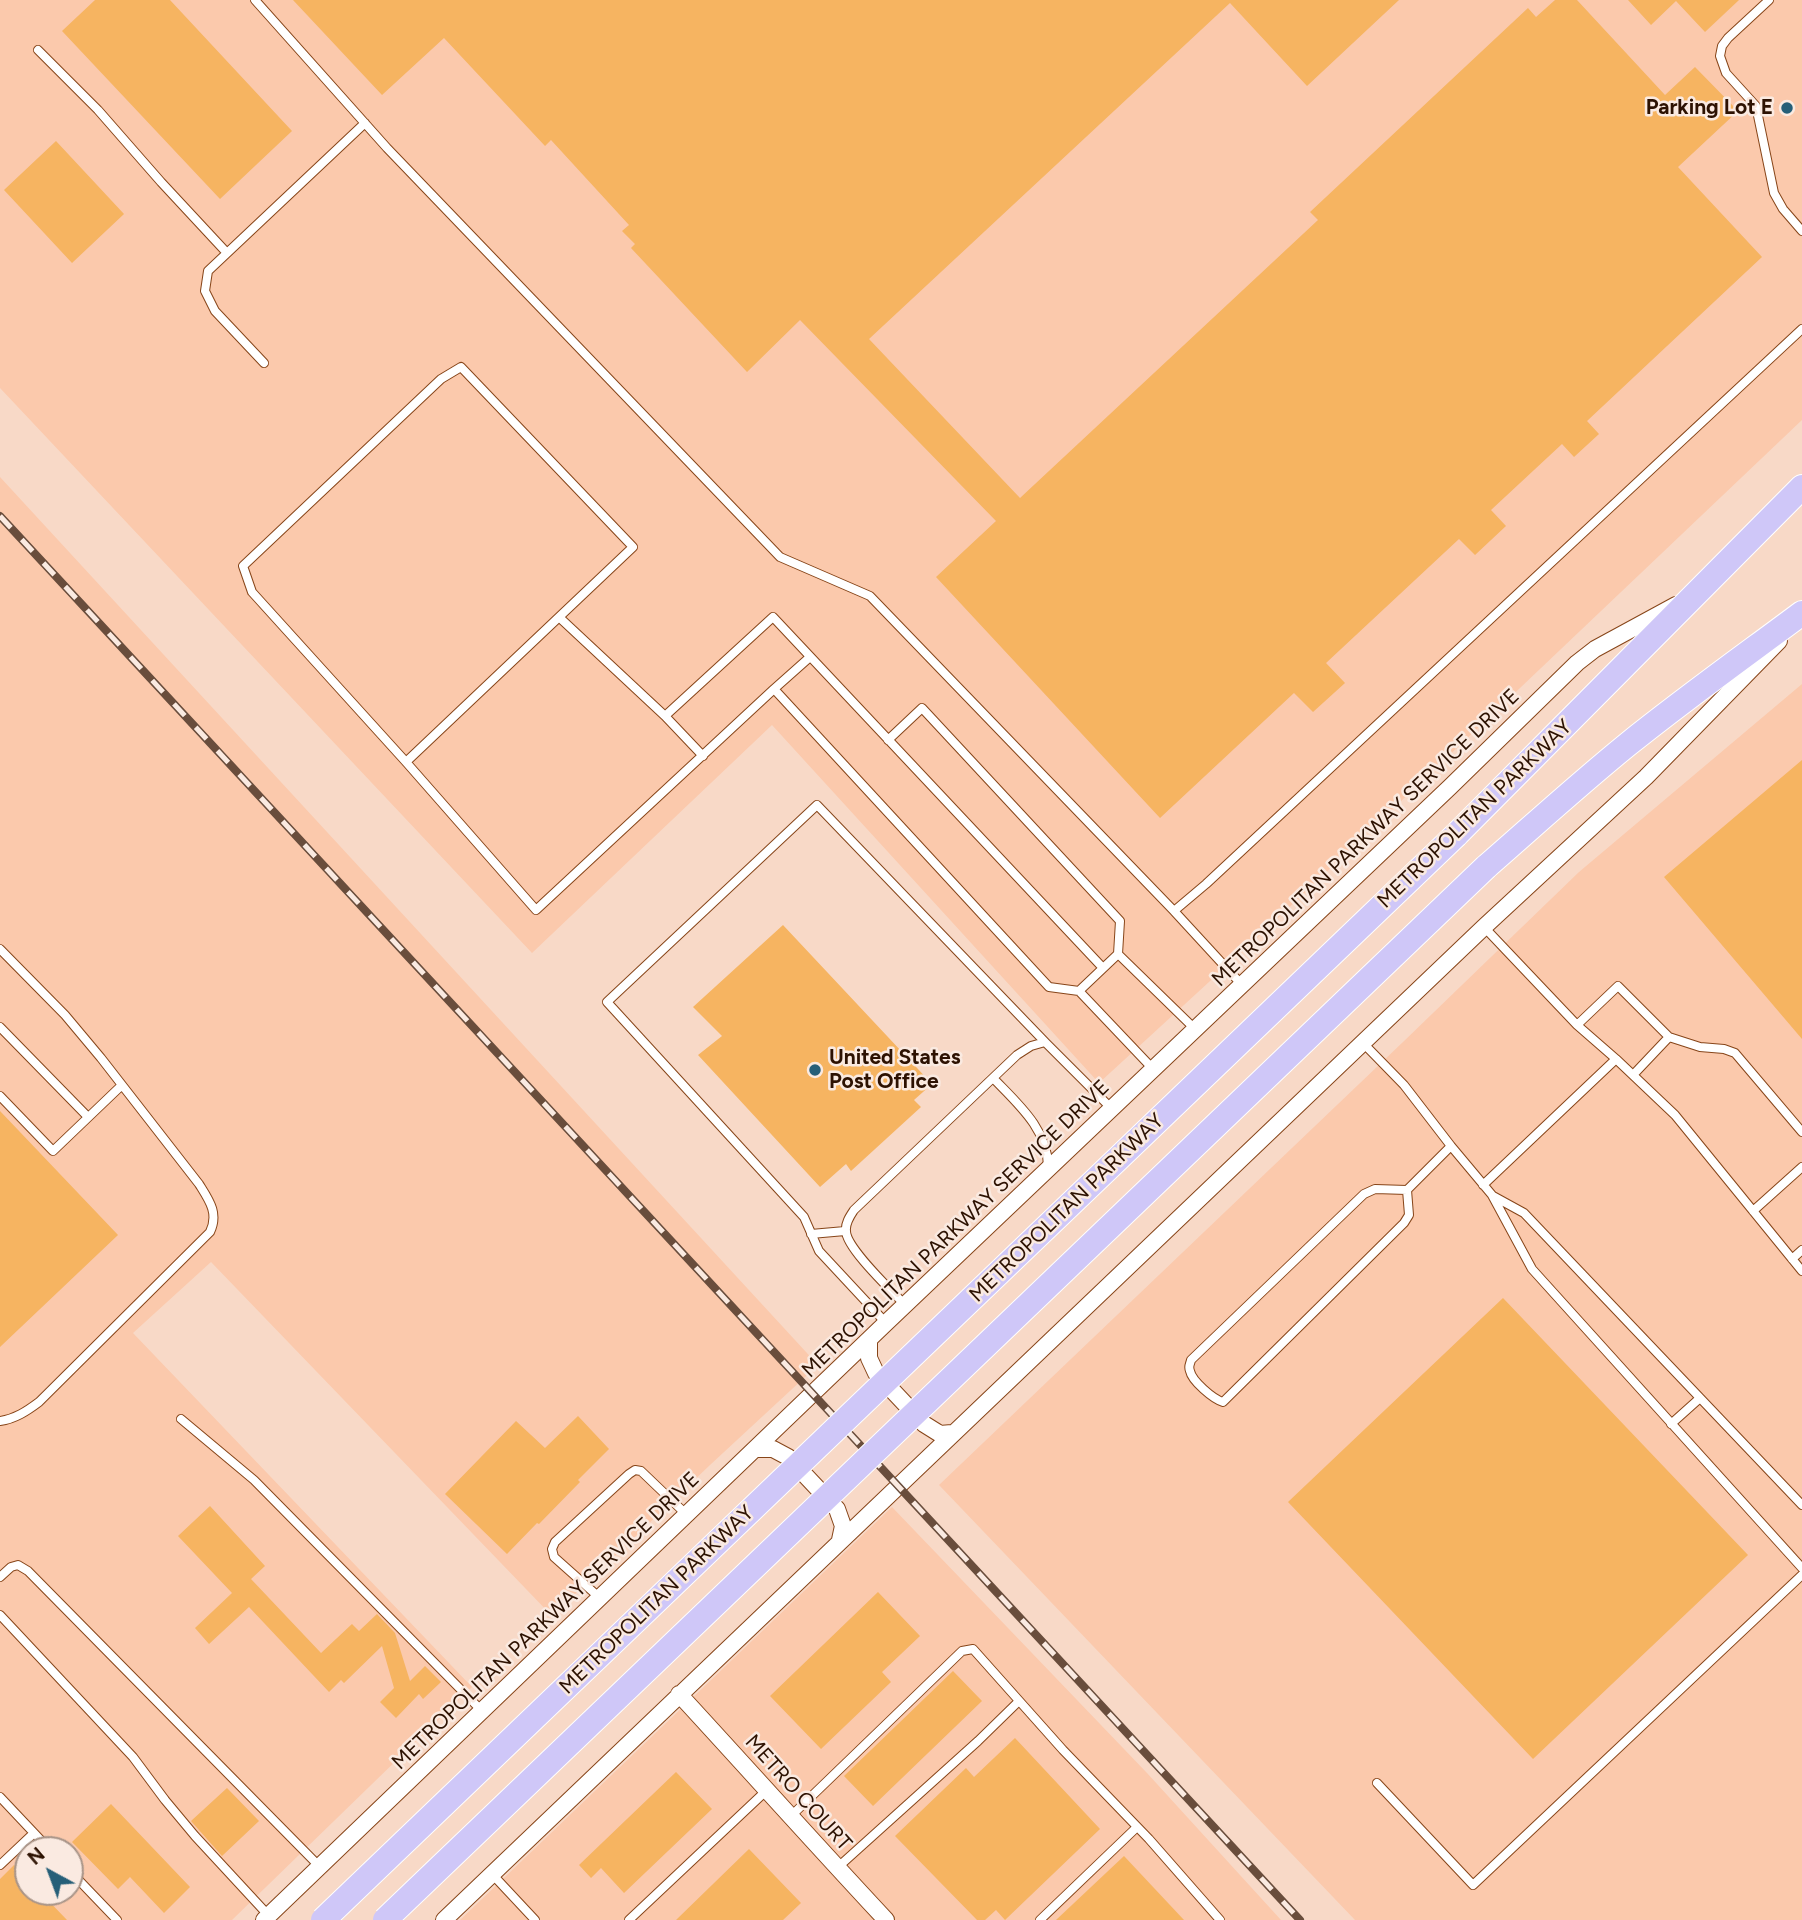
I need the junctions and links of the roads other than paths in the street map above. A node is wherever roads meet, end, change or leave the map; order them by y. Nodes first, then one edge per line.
1 (255, 0) edge
2 (1769, 0) edge
3 (38, 50) dead end
4 (365, 123) junction
5 (1802, 231) edge
6 (227, 253) junction
7 (1802, 329) edge
8 (264, 363) dead end
9 (1802, 487) edge
10 (1695, 595) junction
11 (1802, 616) edge
12 (560, 618) junction
13 (810, 657) junction
14 (774, 689) junction
15 (664, 716) junction
16 (888, 740) junction
17 (703, 756) junction
18 (406, 762) junction
19 (1174, 911) junction
20 (1484, 927) junction
21 (0, 949) edge
22 (1118, 954) junction
23 (1103, 968) junction
24 (1243, 986) junction
25 (1079, 991) junction
26 (1577, 1026) junction
27 (0, 1027) edge
28 (1196, 1030) junction
29 (1669, 1037) junction
30 (1045, 1042) junction
31 (1363, 1043) junction
32 (1616, 1059) junction
33 (1154, 1070) junction
34 (1633, 1075) junction
35 (993, 1078) junction
36 (122, 1085) junction
37 (0, 1096) edge
38 (1112, 1110) junction
39 (88, 1117) junction
40 (1802, 1132) edge
41 (1451, 1146) junction
42 (1802, 1167) edge
43 (1048, 1171) junction
44 (1483, 1185) junction
45 (1407, 1190) junction
46 (1492, 1195) junction
47 (1753, 1212) junction
48 (845, 1231) junction
49 (811, 1234) junction
50 (1802, 1250) edge
51 (1792, 1259) junction
52 (1802, 1271) edge
53 (905, 1305) junction
54 (886, 1323) junction
55 (869, 1340) junction
56 (1700, 1398) junction
57 (181, 1419) dead end
58 (0, 1421) edge
59 (1671, 1424) junction
60 (952, 1433) junction
61 (755, 1449) junction
62 (1802, 1505) edge
63 (687, 1515) junction
64 (840, 1540) junction
65 (1802, 1568) edge
66 (1802, 1575) edge
67 (0, 1577) edge
68 (600, 1598) junction
69 (0, 1615) edge
70 (679, 1694) junction
71 (1018, 1701) junction
72 (482, 1711) junction
73 (1377, 1783) dead end
74 (768, 1790) junction
75 (0, 1797) edge
76 (789, 1817) junction
77 (1137, 1827) junction
78 (34, 1833) junction
79 (37, 1836) edge
80 (0, 1864) edge
81 (320, 1867) junction
82 (837, 1868) junction
83 (492, 1874) junction
84 (84, 1886) edge
85 (266, 1918) edge
86 (117, 1920) edge
87 (323, 1920) edge
88 (385, 1920) edge
89 (444, 1920) edge
90 (536, 1920) edge
91 (629, 1920) edge
92 (886, 1920) edge
93 (1040, 1920) edge
94 (1220, 1920) edge

1 - 4 lane
2 - 5 lane
3 - 6 lane
4 - 6 lane
4 - 19 lane
6 - 8 lane
7 - 19 lane
9 - 10 main road, METROPOLITAN PARKWAY
10 - 24 street, METROPOLITAN PARKWAY SERVICE DRIVE
10 - 87 main road, METROPOLITAN PARKWAY, bridge
11 - 20 street
11 - 88 main road, METROPOLITAN PARKWAY, bridge
12 - 15 lane
12 - 18 lane
12 - 18 lane
13 - 14 lane
13 - 15 lane
13 - 16 lane
14 - 17 lane
14 - 25 lane
15 - 17 lane
16 - 22 lane
16 - 23 lane
17 - 18 lane
19 - 24 lane
20 - 26 lane
20 - 31 street
21 - 36 lane
22 - 23 lane
22 - 28 lane
23 - 25 lane
24 - 28 street, METROPOLITAN PARKWAY SERVICE DRIVE
25 - 33 lane
26 - 29 lane
26 - 32 lane
27 - 39 lane
28 - 33 street, METROPOLITAN PARKWAY SERVICE DRIVE
29 - 34 lane
29 - 40 lane
30 - 35 lane
30 - 38 lane
30 - 49 lane
31 - 41 lane
31 - 60 street
32 - 34 lane
32 - 44 lane
33 - 38 street, METROPOLITAN PARKWAY SERVICE DRIVE
34 - 47 lane
35 - 43 lane
35 - 48 lane
36 - 39 lane
36 - 58 lane
37 - 39 lane
38 - 43 street, METROPOLITAN PARKWAY SERVICE DRIVE
41 - 44 lane
41 - 45 lane
42 - 47 lane
43 - 53 street, METROPOLITAN PARKWAY SERVICE DRIVE
44 - 46 lane
45 - 45 lane
46 - 56 lane
46 - 59 lane
47 - 51 lane
48 - 49 lane
48 - 53 lane
49 - 54 lane
50 - 51 lane
51 - 52 lane
53 - 54 street, METROPOLITAN PARKWAY SERVICE DRIVE
54 - 55 street, METROPOLITAN PARKWAY SERVICE DRIVE
55 - 60 street
55 - 61 street, METROPOLITAN PARKWAY SERVICE DRIVE
56 - 59 lane
56 - 62 lane
57 - 72 lane
59 - 65 lane
60 - 64 street
61 - 63 street, METROPOLITAN PARKWAY SERVICE DRIVE
61 - 64 street
63 - 68 street, METROPOLITAN PARKWAY SERVICE DRIVE
63 - 68 lane
64 - 70 street
66 - 73 lane
67 - 81 lane
68 - 72 street, METROPOLITAN PARKWAY SERVICE DRIVE
69 - 85 lane
70 - 74 street, METRO COURT
70 - 83 street
71 - 76 lane
71 - 77 lane
71 - 82 lane
72 - 81 street, METROPOLITAN PARKWAY SERVICE DRIVE
74 - 76 street, METRO COURT
74 - 91 lane
75 - 78 lane
76 - 82 street, METRO COURT
77 - 93 lane
77 - 94 lane
78 - 79 lane
78 - 80 lane
81 - 85 street, METROPOLITAN PARKWAY SERVICE DRIVE
82 - 92 street, METRO COURT
83 - 89 street
83 - 90 lane
84 - 86 lane

